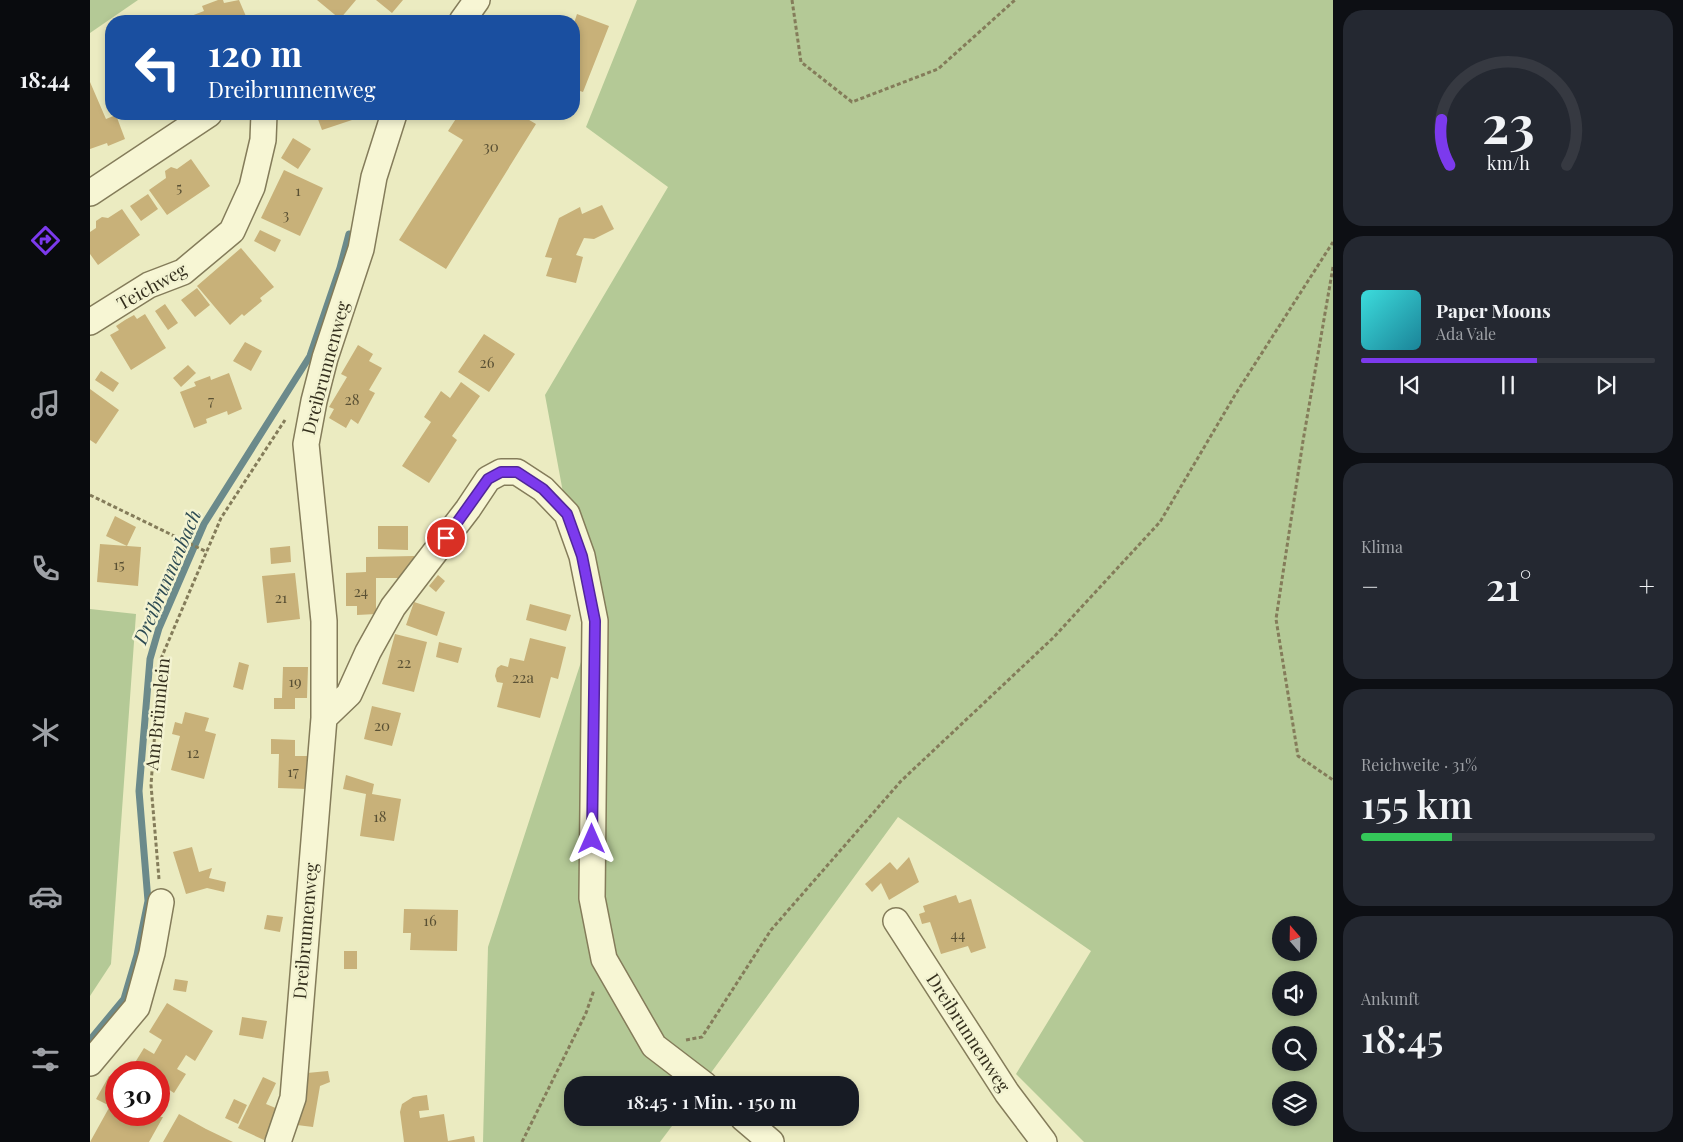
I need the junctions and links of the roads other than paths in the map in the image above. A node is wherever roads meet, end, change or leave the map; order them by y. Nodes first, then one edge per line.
1 (477, 0) edge
2 (466, 15) edge
3 (200, 120) edge
4 (264, 120) edge
5 (392, 120) edge
6 (90, 193) edge
7 (90, 322) edge
8 (324, 718) junction
9 (161, 902) road end
10 (896, 921) dead end
11 (90, 1063) edge
12 (693, 1076) edge
13 (752, 1126) edge
14 (278, 1142) edge
15 (771, 1142) edge
16 (1044, 1142) edge

1 - 2 street
3 - 6 street
4 - 7 street, Teichweg
5 - 8 street, Dreibrunnenweg
8 - 12 street
8 - 14 street, Dreibrunnenweg
9 - 11 street
10 - 16 street, Dreibrunnenweg
13 - 15 street

